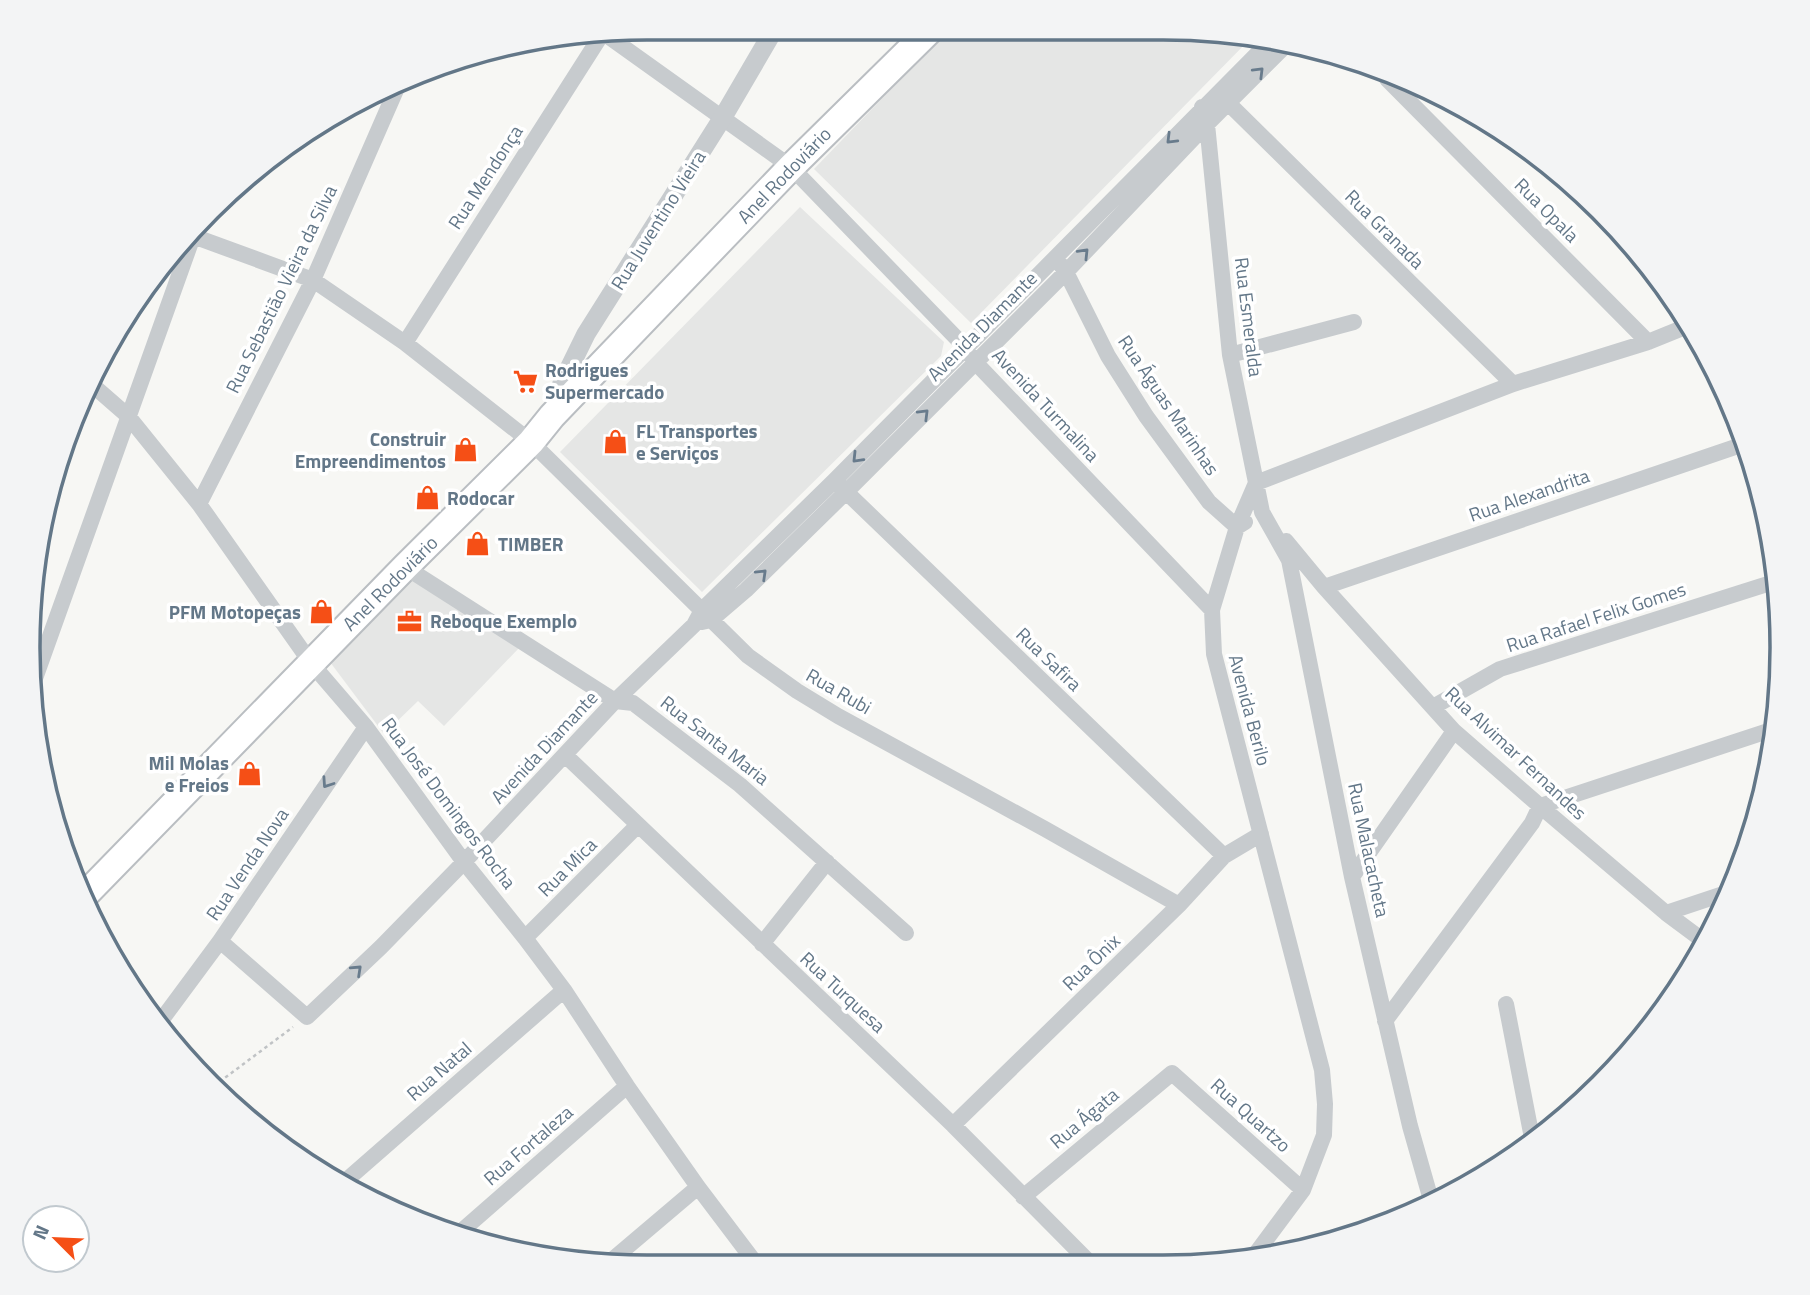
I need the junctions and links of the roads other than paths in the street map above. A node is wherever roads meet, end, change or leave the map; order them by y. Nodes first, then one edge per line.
1 (768, 40) edge
2 (920, 40) edge
3 (614, 42) edge
4 (597, 43) edge
5 (1264, 49) edge
6 (1278, 51) edge
7 (1393, 85) edge
8 (394, 96) edge
9 (1223, 98) junction
10 (1202, 107) junction
11 (723, 117) junction
12 (1207, 124) junction
13 (791, 167) junction
14 (203, 234) edge
15 (188, 251) edge
16 (1055, 256) junction
17 (1066, 272) junction
18 (313, 280) junction
19 (1354, 322) dead end
20 (1679, 329) edge
21 (1648, 342) junction
22 (405, 343) junction
23 (965, 347) junction
24 (1230, 355) junction
25 (975, 362) junction
26 (1513, 384) junction
27 (98, 390) edge
28 (128, 416) junction
29 (552, 416) junction
30 (531, 442) junction
31 (1736, 447) edge
32 (1256, 483) junction
33 (840, 487) junction
34 (199, 504) junction
35 (1262, 512) junction
36 (1237, 527) junction
37 (405, 567) junction
38 (1766, 584) edge
39 (1324, 587) junction
40 (1212, 610) junction
41 (706, 615) junction
42 (41, 662) edge
43 (311, 663) junction
44 (615, 701) junction
45 (1433, 707) junction
46 (366, 727) junction
47 (1454, 731) junction
48 (1764, 732) edge
49 (565, 755) junction
50 (1540, 806) junction
51 (638, 825) junction
52 (1261, 834) junction
53 (1224, 856) junction
54 (464, 862) junction
55 (827, 862) junction
56 (1352, 877) junction
57 (90, 889) edge
58 (1716, 896) edge
59 (1179, 905) junction
60 (1666, 913) junction
61 (906, 933) dead end
62 (1696, 936) edge
63 (525, 938) junction
64 (220, 941) junction
65 (762, 944) junction
66 (564, 990) junction
67 (1506, 1004) dead end
68 (165, 1015) edge
69 (1385, 1021) junction
70 (1172, 1073) joint
71 (627, 1087) junction
72 (953, 1125) junction
73 (1530, 1130) edge
74 (351, 1177) edge
75 (698, 1187) junction
76 (1303, 1190) junction
77 (1429, 1193) edge
78 (1023, 1197) junction
79 (466, 1227) edge
80 (1261, 1247) edge
81 (619, 1254) edge
82 (749, 1255) edge
83 (1075, 1255) edge

1 - 11 street, Rua Juventino Vieira
2 - 13 main road, Anel Rodoviário
3 - 11 street, Avenida Turmalina
4 - 22 street, Rua Mendonça
5 - 9 street, Avenida Diamante
9 -> 6 street, Avenida Diamante
7 - 21 street, Rua Opala
8 - 18 street, Rua Sebastião Vieira da Silva
9 - 10 street, Avenida Diamante
9 - 12 street, Avenida Diamante
9 - 26 street, Rua Granada
10 - 12 street, Rua Esmeralda
10 -> 16 street, Avenida Diamante
11 - 13 street, Avenida Turmalina
11 - 29 street, Rua Juventino Vieira
17 -> 12 street, Avenida Diamante
12 - 24 street, Rua Esmeralda
13 - 23 street, Avenida Turmalina
13 - 29 main road, Anel Rodoviário
14 - 18 street, Rua Rubi
15 - 28 street
16 - 17 street, Rua Águas Marinhas
16 - 23 street, Avenida Diamante
17 - 25 street, Avenida Diamante
17 - 36 street, Rua Águas Marinhas
18 - 22 street, Rua Rubi
18 - 34 street, Rua Sebastião Vieira da Silva
19 - 24 street
20 - 21 street
21 - 26 street
22 - 30 street, Rua Rubi
23 - 25 street, Avenida Turmalina
23 -> 33 street, Avenida Diamante
24 - 32 street, Rua Esmeralda
33 -> 25 street, Avenida Diamante
25 - 40 street, Avenida Turmalina
26 - 32 street
27 - 28 street, Rua José Domingos Rocha
28 - 34 street, Rua José Domingos Rocha
28 - 42 street
29 - 30 main road, Anel Rodoviário
30 - 37 main road, Anel Rodoviário
30 - 41 street, Rua Rubi
31 - 39 street, Rua Alexandrita
32 - 35 street, Rua Esmeralda
32 - 36 street, Avenida Berilo
33 - 41 street, Avenida Diamante
33 - 53 street, Rua Safira
34 - 43 street, Rua José Domingos Rocha
35 - 36 street
35 - 39 street, Rua Alvimar Fernandes
35 - 56 street, Rua Malacacheta
36 - 40 street, Avenida Berilo
37 - 43 main road, Anel Rodoviário
37 - 44 street, Rua Santa Maria
38 - 45 street, Rua Rafael Felix Gomes
39 - 45 street, Rua Alvimar Fernandes
40 - 52 street, Avenida Berilo
41 - 44 street, Avenida Diamante
41 - 59 street, Rua Rubi
43 - 46 street, Rua José Domingos Rocha
43 - 57 main road, Anel Rodoviário
44 - 49 street, Avenida Diamante
44 - 55 street, Rua Santa Maria
45 - 47 street, Rua Alvimar Fernandes
46 - 54 street, Rua José Domingos Rocha
46 -> 64 street, Rua Venda Nova
47 - 50 street, Rua Alvimar Fernandes
47 - 56 street
48 - 50 street
49 - 51 street, Rua Turquesa
49 - 54 street, Avenida Diamante
50 - 60 street, Rua Alvimar Fernandes
50 - 69 street
51 - 63 street, Rua Mica
51 - 65 street, Rua Turquesa
52 - 53 street, Rua Ônix
52 - 76 street, Avenida Berilo
53 - 59 street, Rua Ônix
54 - 63 street, Rua José Domingos Rocha
64 -> 54 street, Avenida Diamante
55 - 61 street, Rua Santa Maria
55 - 65 street
56 - 69 street, Rua Malacacheta
58 - 60 street
59 - 72 street, Rua Ônix
60 - 62 street, Rua Alvimar Fernandes
63 - 66 street, Rua José Domingos Rocha
64 - 68 street, Rua Venda Nova
65 - 72 street, Rua Turquesa
66 - 71 street, Rua José Domingos Rocha
66 - 74 street, Rua Natal
67 - 73 street
69 - 77 street, Rua Malacacheta
70 - 76 street, Rua Quartzo
70 - 78 street, Rua Ágata
71 - 75 street, Rua José Domingos Rocha
71 - 79 street, Rua Fortaleza
72 - 78 street, Rua Turquesa
75 - 81 street
75 - 82 street, Rua José Domingos Rocha
76 - 80 street, Avenida Berilo
78 - 83 street, Rua Turquesa

